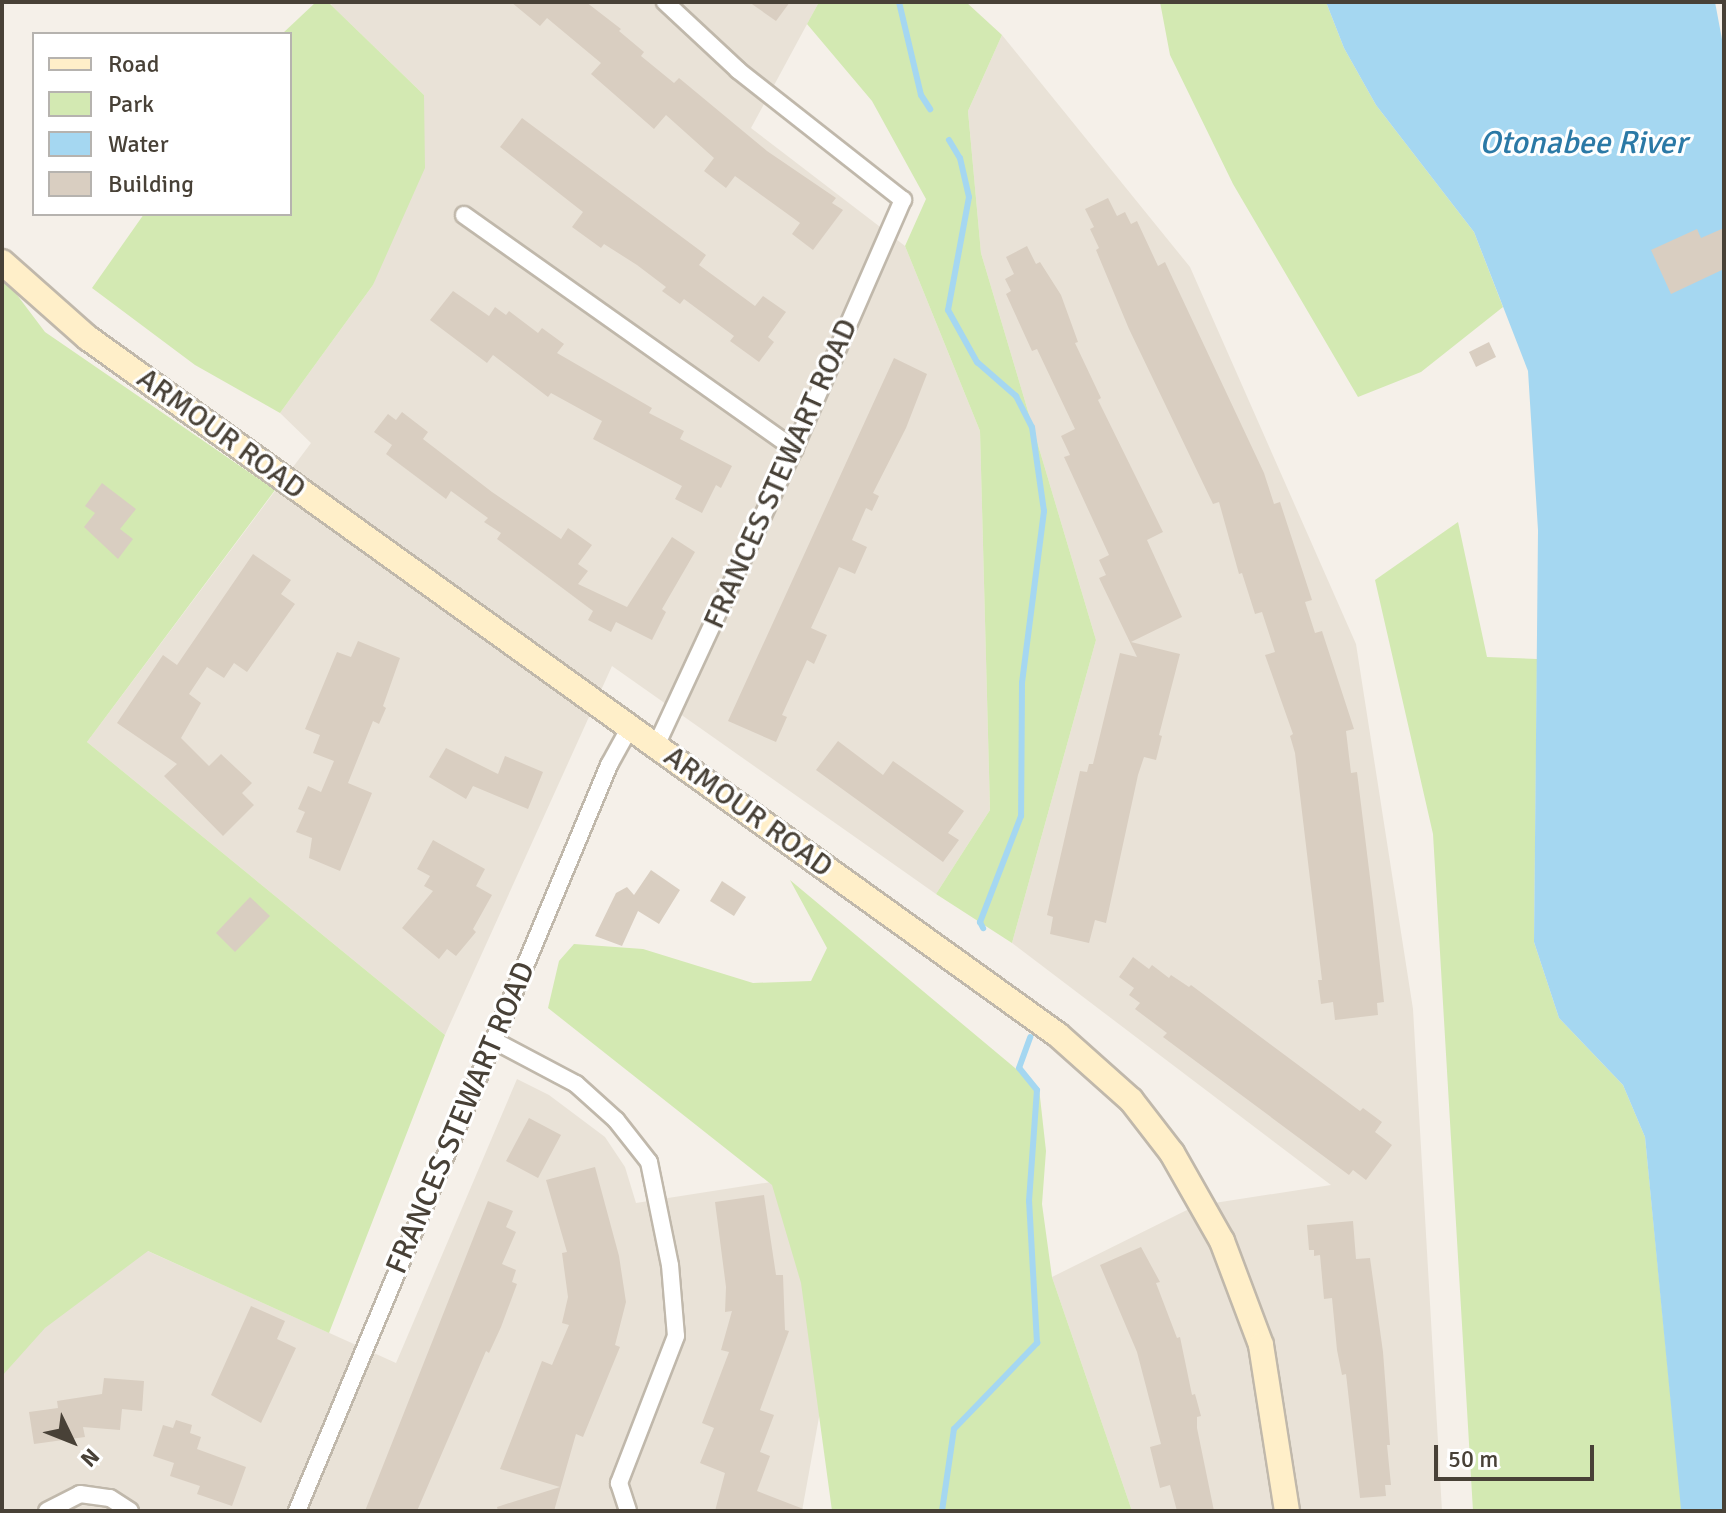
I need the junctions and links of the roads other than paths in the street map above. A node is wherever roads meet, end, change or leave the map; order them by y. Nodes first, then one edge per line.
1 (665, 2) edge
2 (464, 215) dead end
3 (2, 262) edge
4 (794, 449) junction
5 (630, 727) junction
6 (656, 746) junction
7 (493, 1040) junction
8 (47, 1511) edge
9 (130, 1511) edge
10 (297, 1511) edge
11 (628, 1511) edge
12 (1287, 1511) edge

1 - 4 street, FRANCES STEWART ROAD
2 - 4 street
3 - 5 main road, ARMOUR ROAD
4 - 6 street, FRANCES STEWART ROAD
5 - 6 main road, ARMOUR ROAD
5 - 7 street, FRANCES STEWART ROAD
6 - 12 main road, ARMOUR ROAD
7 - 10 street, FRANCES STEWART ROAD
7 - 11 street
8 - 9 street

